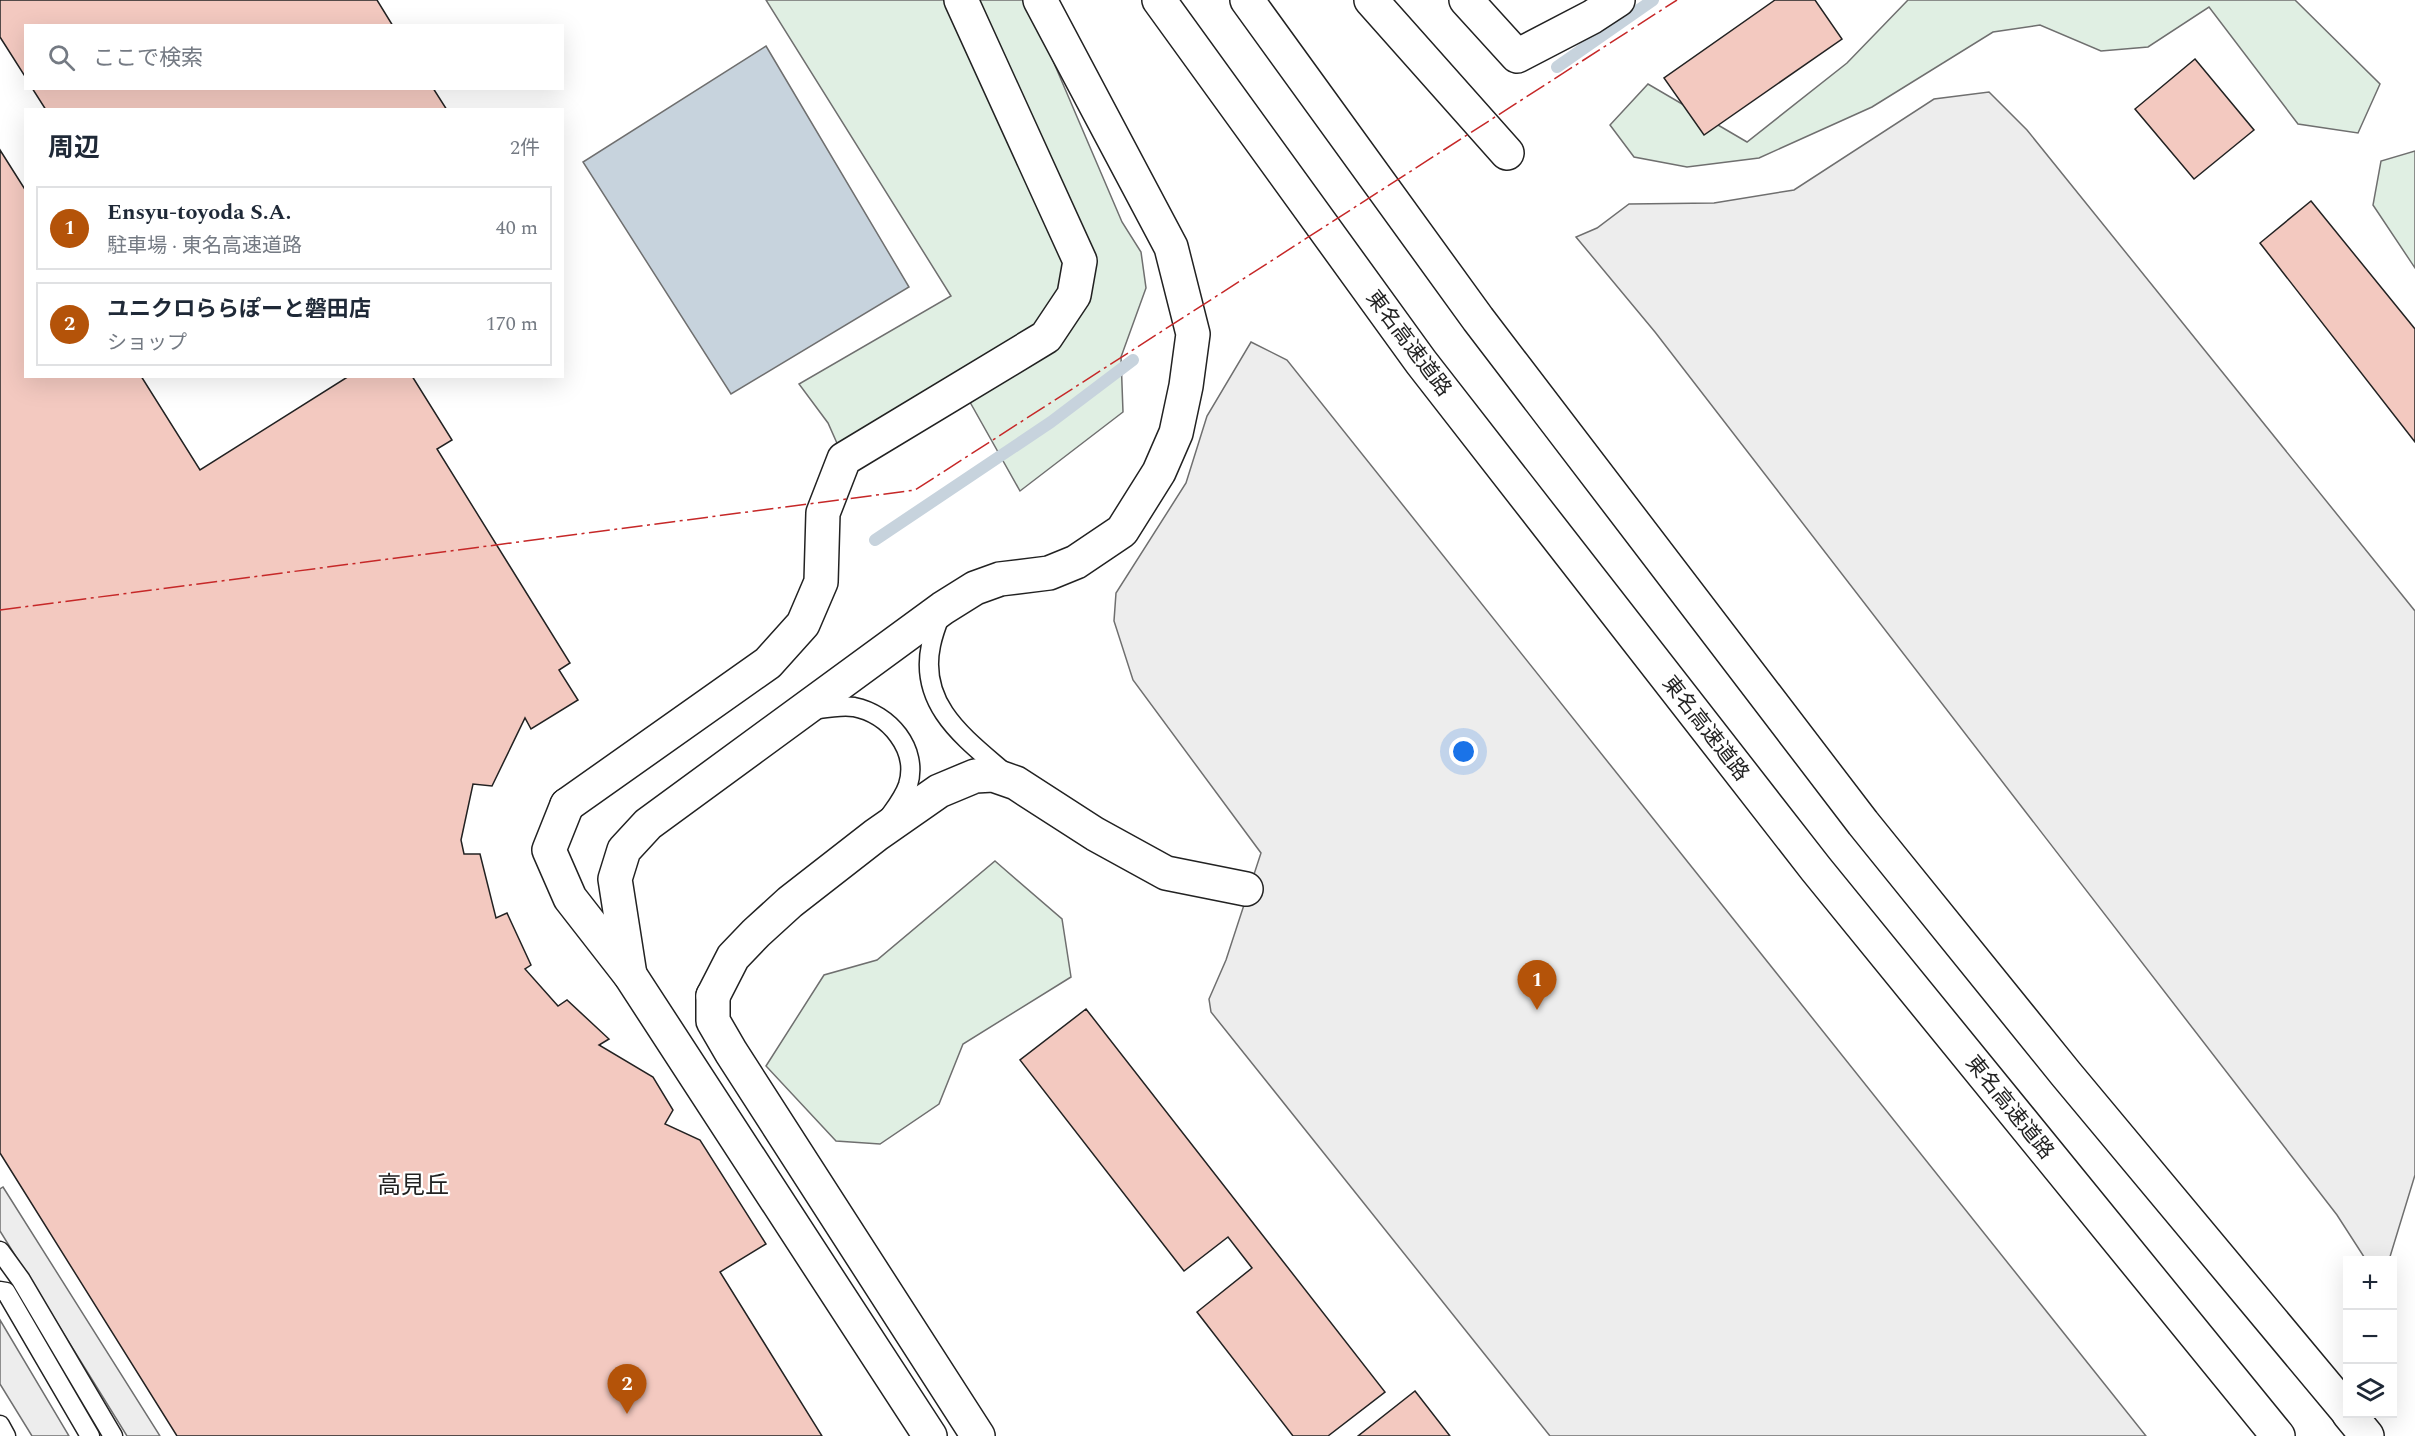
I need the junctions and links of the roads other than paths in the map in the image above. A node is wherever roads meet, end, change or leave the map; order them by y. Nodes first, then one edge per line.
1 (961, 0) edge
2 (1040, 0) edge
3 (1159, 0) edge
4 (1247, 0) edge
5 (1371, 0) edge
6 (1466, 0) edge
7 (1618, 0) edge
8 (1507, 153) dead end
9 (943, 608) junction
10 (802, 711) junction
11 (1016, 783) junction
12 (876, 835) junction
13 (1246, 890) dead end
14 (630, 975) junction
15 (0, 1251) edge
16 (0, 1291) edge
17 (2343, 1407) edge
18 (2352, 1418) edge
19 (0, 1425) edge
20 (6, 1436) edge
21 (90, 1436) edge
22 (113, 1436) edge
23 (930, 1436) edge
24 (978, 1436) edge
25 (2278, 1436) edge
26 (2367, 1436) edge

1 - 14 main road
2 - 9 main road
3 - 25 main road, 東名高速道路
4 - 17 main road
5 - 8 main road
6 - 7 main road
9 - 10 main road
9 - 11 lane
10 - 12 lane
10 - 14 main road
11 - 12 main road
11 - 13 main road
12 - 24 main road
14 - 23 main road
15 - 22 lane
16 - 21 lane
18 - 26 main road
19 - 20 lane

